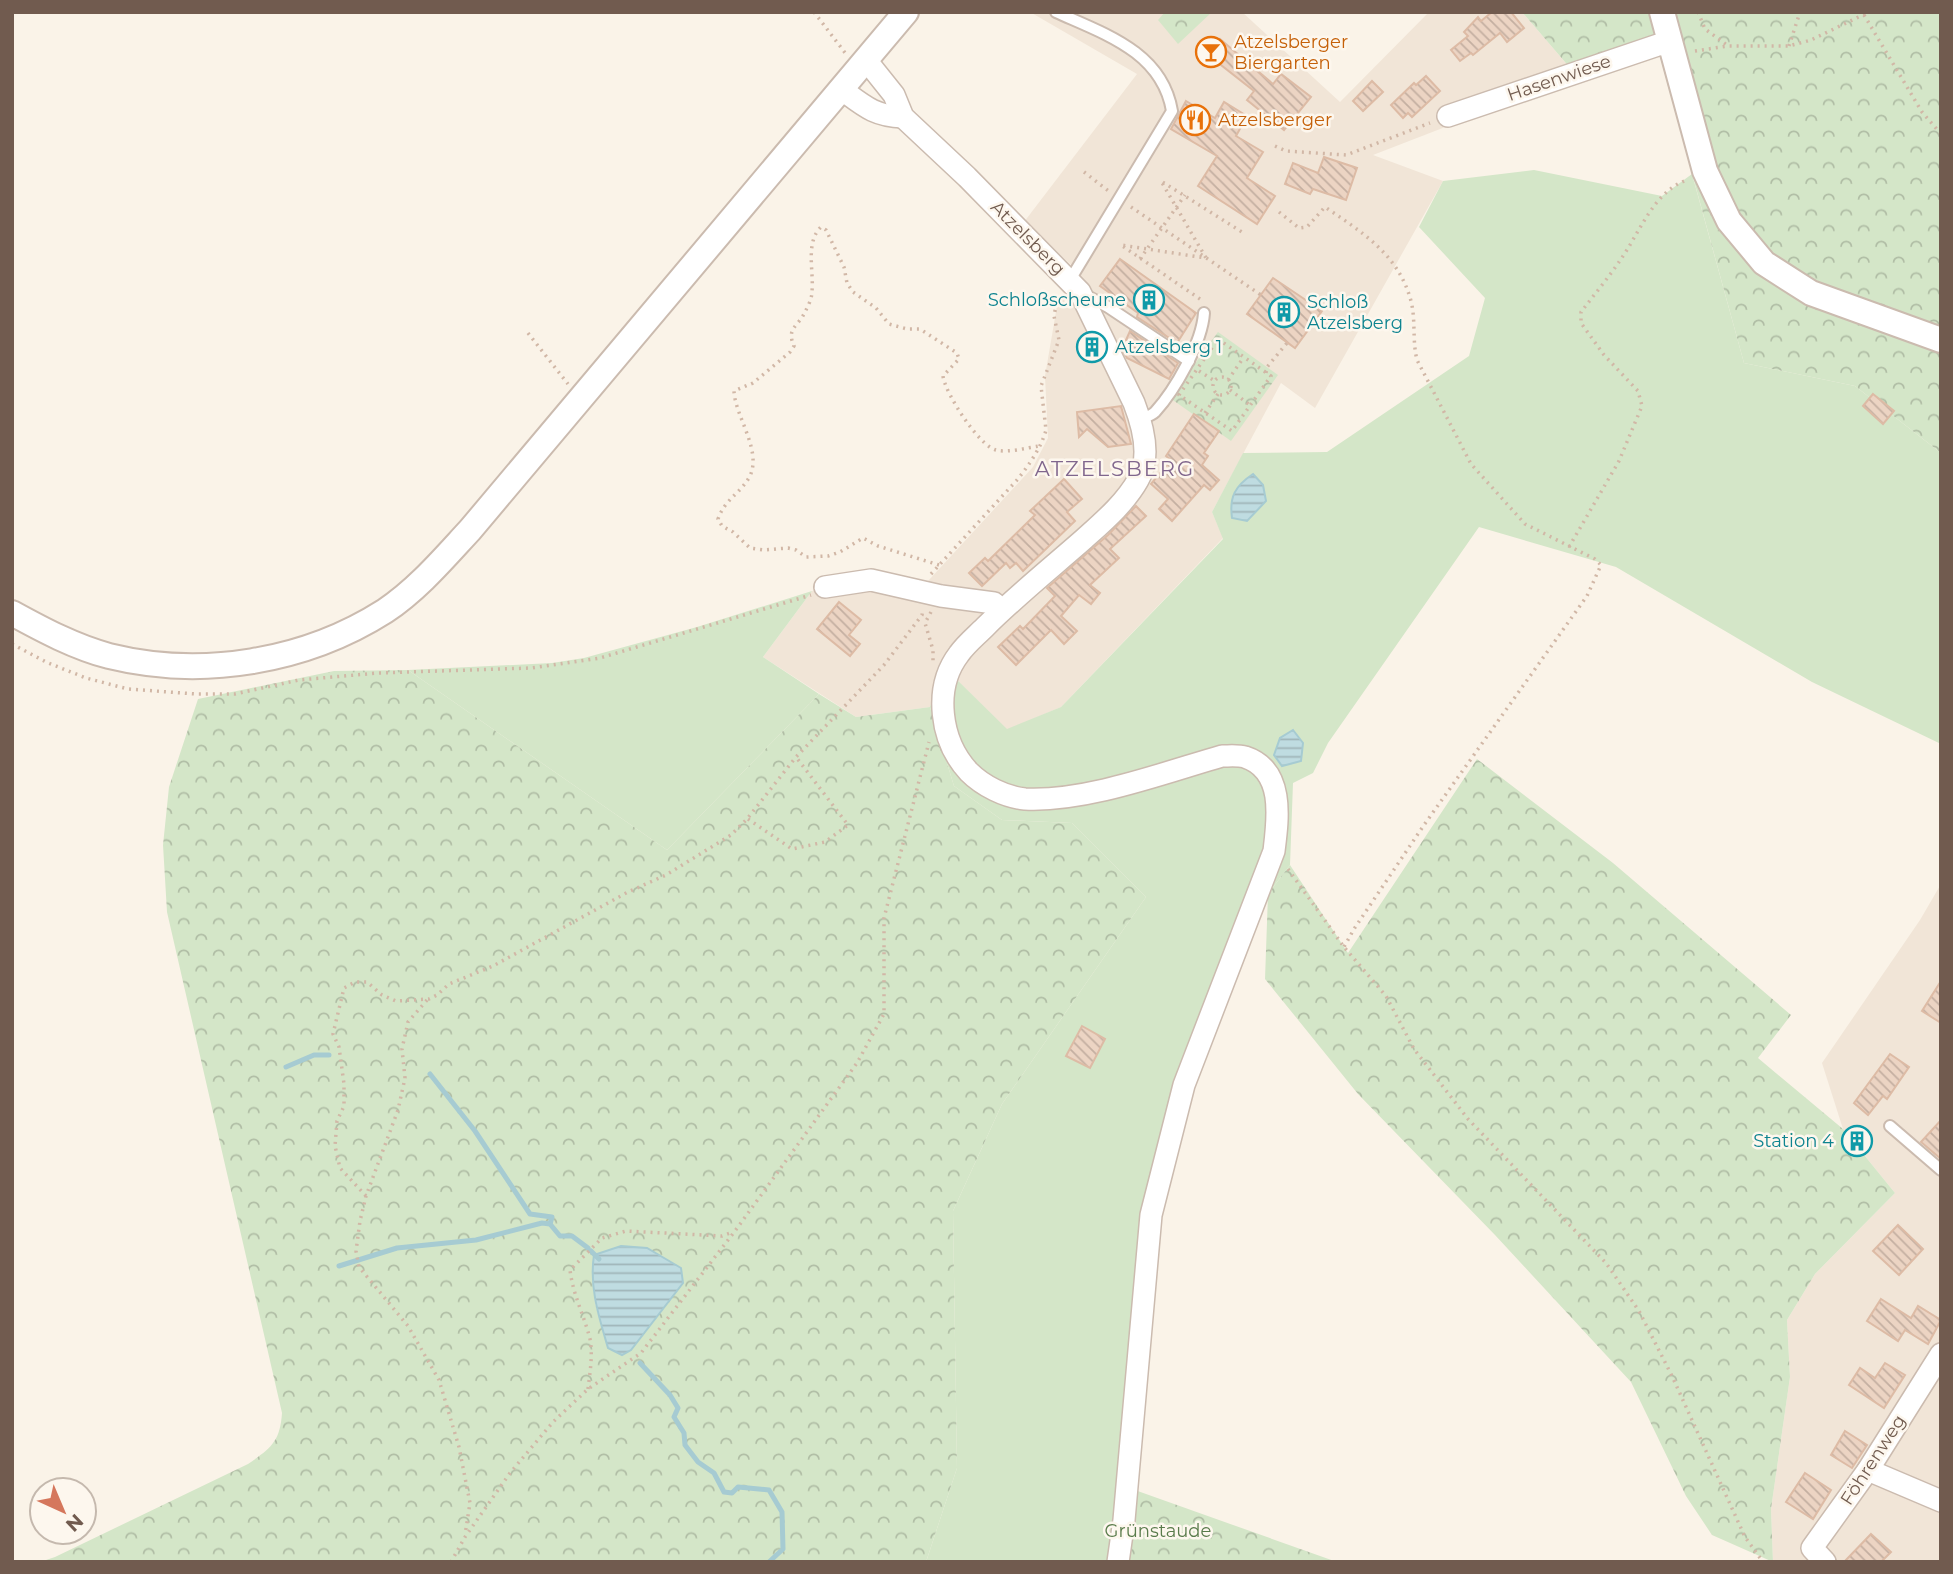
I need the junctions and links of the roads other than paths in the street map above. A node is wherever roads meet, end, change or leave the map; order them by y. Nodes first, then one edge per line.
1 (906, 12) edge
2 (1056, 12) edge
3 (1662, 12) edge
4 (1670, 44) junction
5 (862, 64) junction
6 (841, 89) junction
7 (1448, 116) road end
8 (903, 117) junction
9 (1075, 286) junction
10 (1203, 313) dead end
11 (1941, 340) edge
12 (1193, 365) junction
13 (1140, 419) junction
14 (825, 587) road end
15 (1001, 610) junction
16 (12, 612) edge
17 (1890, 1126) dead end
18 (1941, 1170) edge
19 (1941, 1354) edge
20 (1868, 1471) junction
21 (1941, 1500) edge
22 (1118, 1562) edge
23 (1825, 1562) edge

1 - 5 street
2 - 9 lane
3 - 4 street
4 - 7 street, Hasenwiese
4 - 11 street
5 - 6 street
5 - 8 street, Atzelsberg
6 - 8 street
6 - 16 street
8 - 9 street, Atzelsberg
9 - 12 lane
9 - 13 street, Atzelsberg
10 - 12 lane
12 - 13 lane
13 - 15 street, Atzelsberg
14 - 15 street
15 - 22 street, Atzelsberg
17 - 18 lane
19 - 20 street, Föhrenweg
20 - 21 street
20 - 23 street, Föhrenweg

